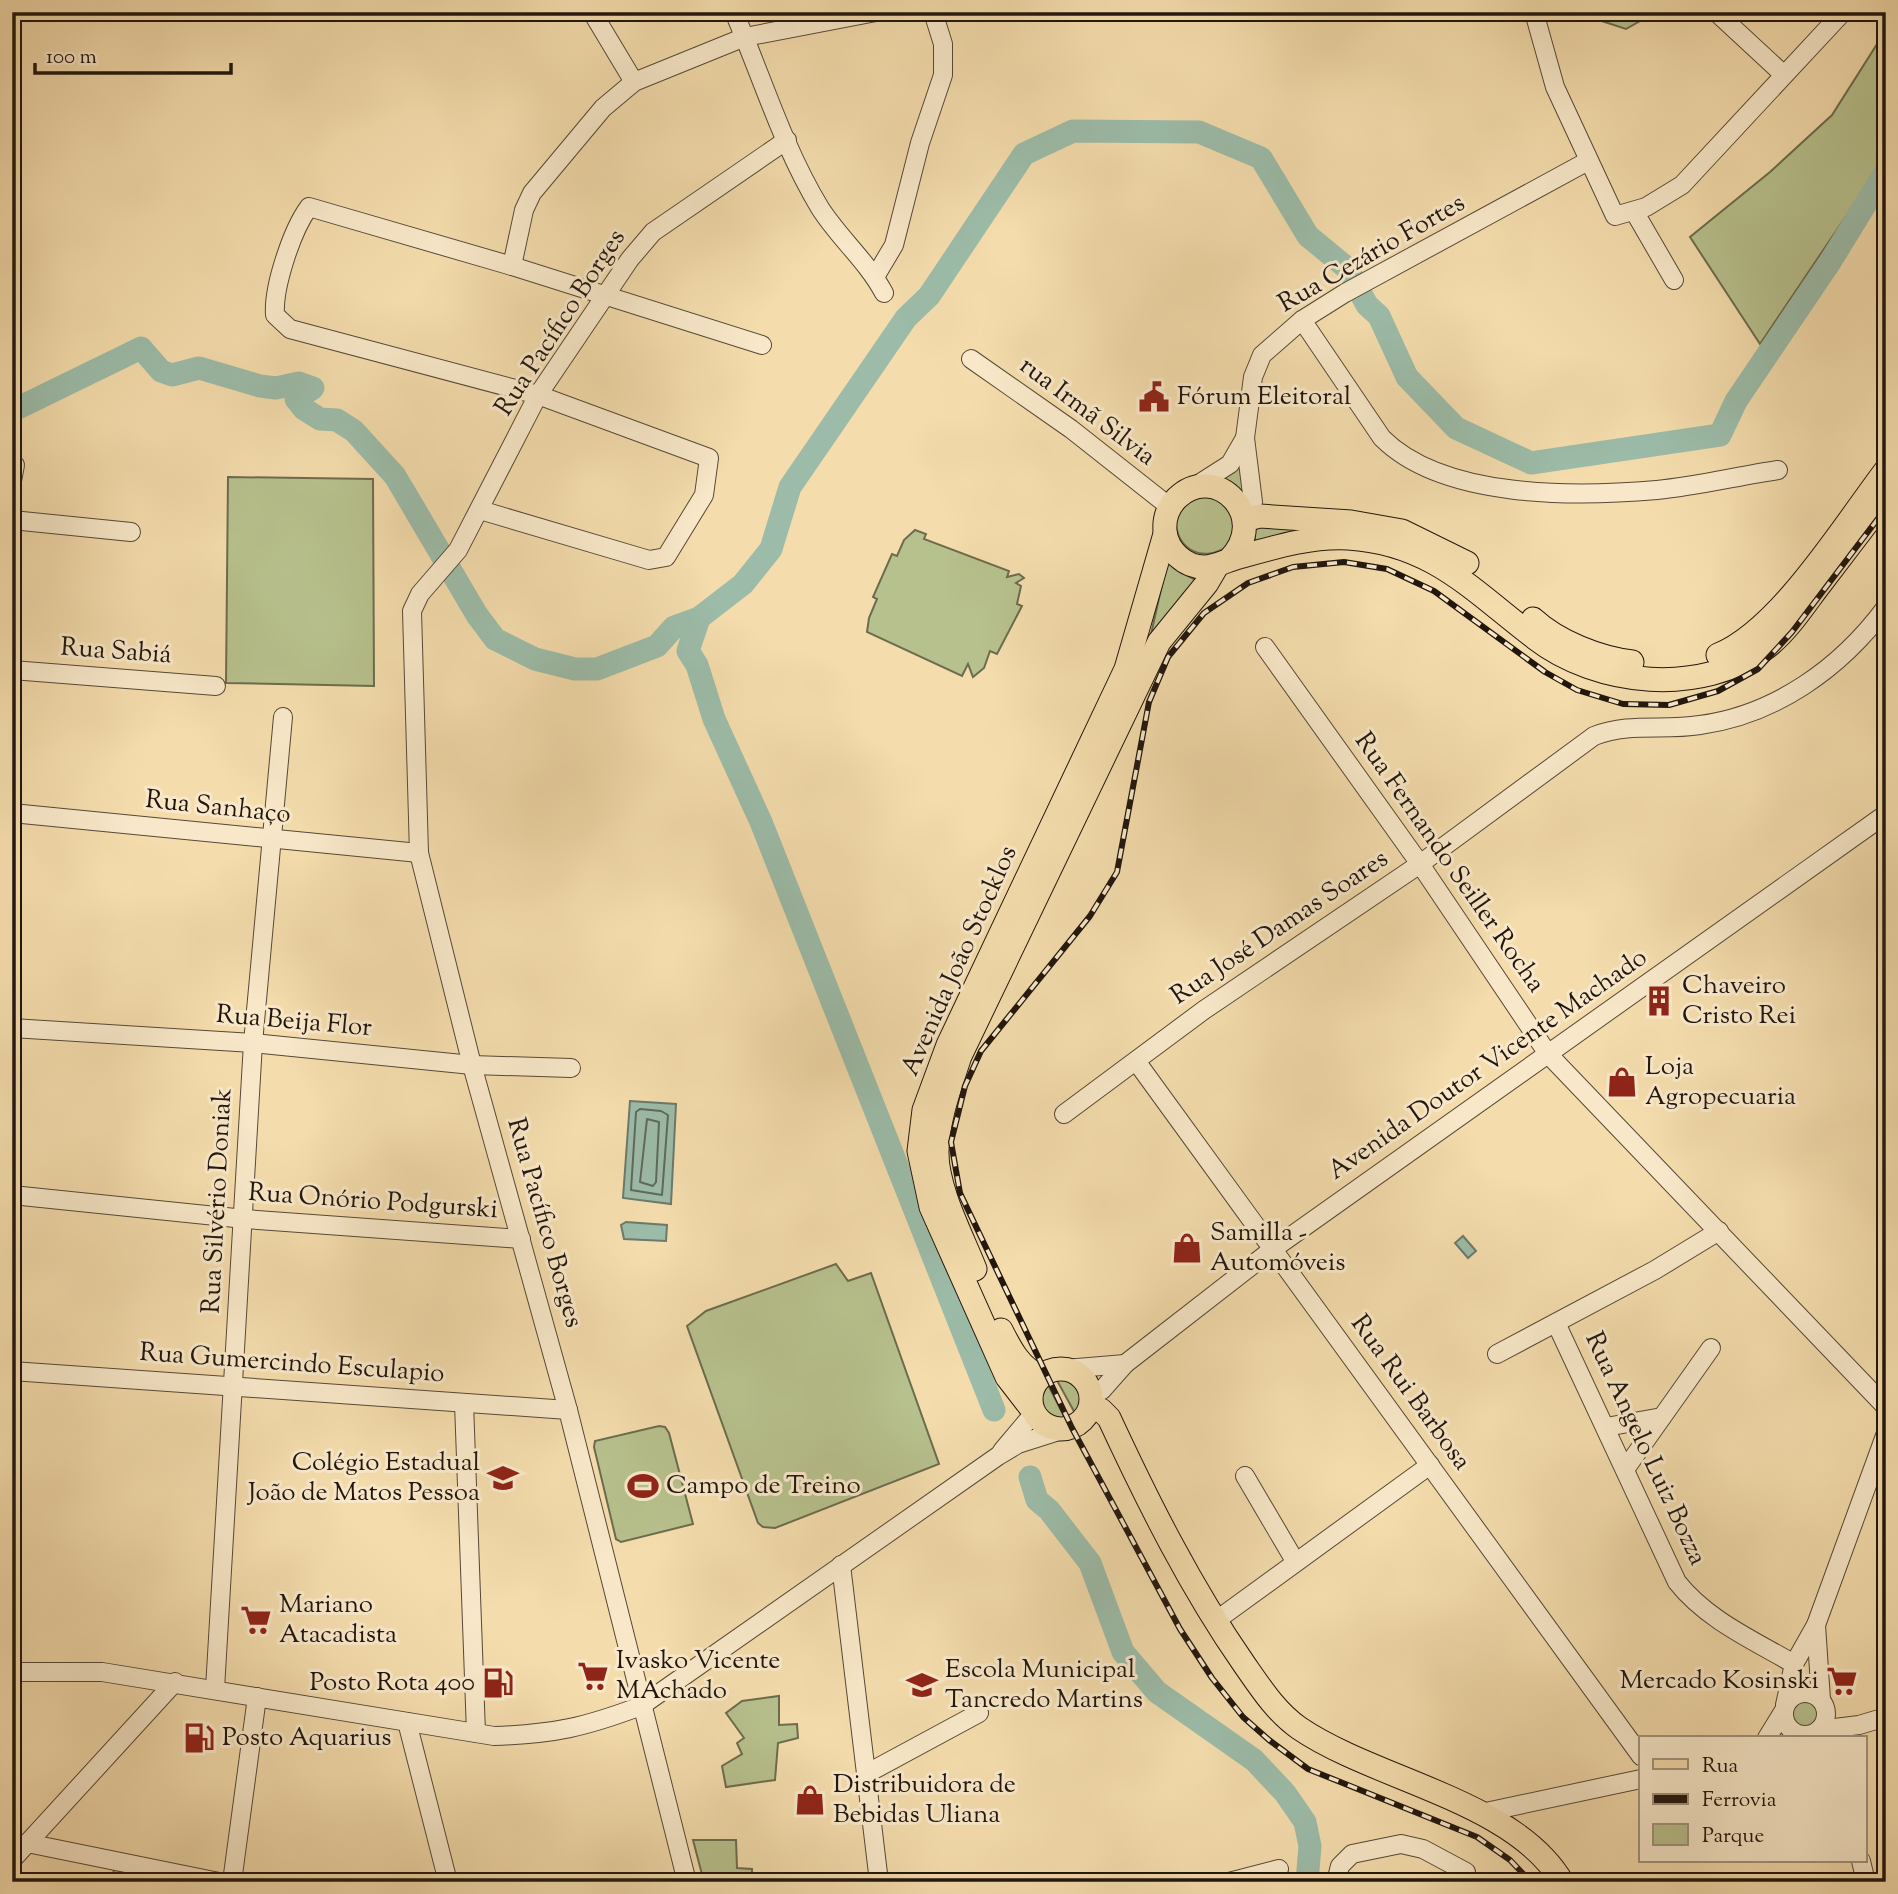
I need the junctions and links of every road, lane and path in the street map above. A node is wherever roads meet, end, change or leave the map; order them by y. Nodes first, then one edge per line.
1 (592, 12) edge
2 (734, 12) edge
3 (876, 12) edge
4 (933, 12) edge
5 (1534, 12) edge
6 (1716, 12) edge
7 (1843, 12) edge
8 (745, 37) junction
9 (1784, 75) junction
10 (634, 82) junction
11 (787, 140) junction
12 (1588, 161) junction
13 (1634, 211) junction
14 (512, 266) junction
15 (875, 276) junction
16 (1674, 280) dead end
17 (884, 293) dead end
18 (606, 295) junction
19 (1302, 320) junction
20 (762, 345) dead end
21 (971, 359) dead end
22 (538, 395) junction
23 (1245, 438) junction
24 (1778, 470) dead end
25 (1886, 470) edge
26 (1886, 498) edge
27 (1178, 500) junction
28 (480, 510) junction
29 (1244, 518) junction
30 (12, 520) edge
31 (131, 532) dead end
32 (1165, 534) junction
33 (1223, 563) junction
34 (1886, 607) edge
35 (1265, 647) dead end
36 (12, 670) edge
37 (216, 686) dead end
38 (283, 717) dead end
39 (12, 813) edge
40 (1886, 814) edge
41 (272, 840) junction
42 (418, 853) junction
43 (1420, 864) junction
44 (12, 1028) edge
45 (253, 1043) junction
46 (1548, 1054) junction
47 (1136, 1061) junction
48 (472, 1065) junction
49 (571, 1068) dead end
50 (1064, 1114) dead end
51 (12, 1195) edge
52 (245, 1219) junction
53 (1719, 1231) junction
54 (521, 1239) junction
55 (1273, 1249) junction
56 (1556, 1323) junction
57 (1711, 1348) dead end
58 (1497, 1353) dead end
59 (1125, 1364) junction
60 (1065, 1369) junction
61 (12, 1371) edge
62 (1041, 1376) junction
63 (233, 1387) junction
64 (1091, 1401) junction
65 (464, 1403) junction
66 (1886, 1407) edge
67 (568, 1410) junction
68 (1032, 1411) junction
69 (1662, 1417) junction
70 (1606, 1427) junction
71 (1067, 1429) junction
72 (1886, 1433) edge
73 (1117, 1440) junction
74 (998, 1456) junction
75 (1430, 1465) junction
76 (1626, 1468) junction
77 (1245, 1476) dead end
78 (1295, 1561) junction
79 (841, 1565) junction
80 (1214, 1622) junction
81 (1816, 1625) junction
82 (1794, 1664) junction
83 (12, 1672) edge
84 (175, 1682) junction
85 (215, 1689) junction
86 (257, 1698) junction
87 (641, 1706) junction
88 (1784, 1709) junction
89 (979, 1713) dead end
90 (1886, 1717) edge
91 (407, 1723) junction
92 (1817, 1727) edge
93 (476, 1733) junction
94 (1768, 1736) edge
95 (1639, 1753) edge
96 (866, 1774) junction
97 (1639, 1779) edge
98 (1481, 1813) junction
99 (27, 1843) junction
100 (12, 1860) edge
101 (1861, 1862) edge
102 (1279, 1869) dead end
103 (1466, 1872) dead end
104 (219, 1882) edge
105 (232, 1882) edge
106 (448, 1882) edge
107 (687, 1882) edge
108 (879, 1882) edge
109 (1229, 1882) edge
110 (1336, 1882) edge
111 (1562, 1882) edge
112 (1866, 1882) edge

1 - 10 street
2 - 8 street
3 - 8 street
4 - 15 street
5 - 12 street
6 - 9 street
7 - 9 street
8 - 10 street
8 - 11 street
9 - 13 street
10 - 14 street
11 - 15 street
11 - 18 street, Rua Pacífico Borges
12 - 13 street
12 - 19 street, Rua Cezário Fortes
13 - 16 street
14 - 18 street
14 - 22 street
15 - 17 street
18 - 20 street
18 - 22 street, Rua Pacífico Borges
19 - 23 street, Rua Cezário Fortes
19 - 24 street
21 - 27 street, rua Irmã Silvia
22 - 28 street, Rua Pacífico Borges
22 - 28 street
23 - 27 street, Rua Cezário Fortes
23 - 29 street, Rua Cezário Fortes
25 - 29 main road
26 - 33 main road
27 - 29 main road
27 - 32 main road, Avenida João Stocklos
28 - 42 street, Rua Pacífico Borges
29 - 33 main road, Avenida João Stocklos
30 - 31 street
32 - 33 main road
32 - 68 main road, Avenida João Stocklos
33 - 62 main road, Avenida João Stocklos
34 - 43 street, Rua José Damas Soares
35 - 43 street, Rua Fernando Seiller Rocha
36 - 37 street, Rua Sabiá
38 - 41 street, Rua Silvério Doniak
39 - 41 street, Rua Sanhaço
40 - 46 street, Avenida Doutor Vicente Machado
41 - 42 street, Rua Sanhaço
41 - 45 street, Rua Silvério Doniak
42 - 48 street, Rua Pacífico Borges
43 - 46 street, Rua Fernando Seiller Rocha
43 - 47 street, Rua José Damas Soares
44 - 45 street, Rua Beija Flor
45 - 48 street, Rua Beija Flor
45 - 52 street, Rua Silvério Doniak
46 - 53 street, Rua Fernando Seiller Rocha
46 - 55 street, Avenida Doutor Vicente Machado
47 - 50 street, Rua José Damas Soares
47 - 55 street, Rua Rui Barbosa
48 - 49 street, Rua Beija Flor
48 - 54 street, Rua Pacífico Borges
51 - 52 street, Rua Onório Podgurski
52 - 54 street, Rua Onório Podgurski
52 - 63 street, Rua Silvério Doniak
53 - 56 street
53 - 66 street, Rua Fernando Seiller Rocha
54 - 67 street, Rua Pacífico Borges
55 - 59 street, Avenida Doutor Vicente Machado
55 - 75 street, Rua Rui Barbosa
56 - 58 street
56 - 70 street, Rua Angelo Luiz Bozza
57 - 69 street
59 - 60 street
59 - 64 street, Avenida Doutor Vicente Machado
60 - 62 main road
60 - 64 main road
61 - 63 street, Rua Gumercindo Esculapio
62 - 68 main road
63 - 65 street, Rua Gumercindo Esculapio
63 - 85 street, Rua Silvério Doniak
64 - 71 main road
64 - 73 main road
65 - 67 street, Rua Gumercindo Esculapio
65 - 93 street
67 - 87 street, Rua Pacífico Borges
68 - 71 main road
68 - 74 street
69 - 70 street
69 - 76 street
70 - 76 street, Rua Angelo Luiz Bozza
71 - 73 main road
71 - 74 street
72 - 81 street
73 - 80 main road
74 - 79 street
75 - 78 street
75 - 95 street, Rua Rui Barbosa
76 - 82 street, Rua Angelo Luiz Bozza
77 - 78 street
78 - 80 street
79 - 87 street
79 - 96 street
80 - 98 main road
81 - 82 street
81 - 92 street
82 - 88 street
83 - 84 street
84 - 85 street
84 - 99 street
85 - 86 street
86 - 91 street
86 - 105 street
87 - 93 street
87 - 107 street, Rua Pacífico Borges
88 - 92 street
88 - 92 street
88 - 94 street
89 - 96 street
90 - 92 street
91 - 93 street
91 - 106 street
96 - 108 street
97 - 98 street
98 - 111 main road
99 - 100 street
99 - 104 street
101 - 112 street
102 - 109 street
103 - 110 street

